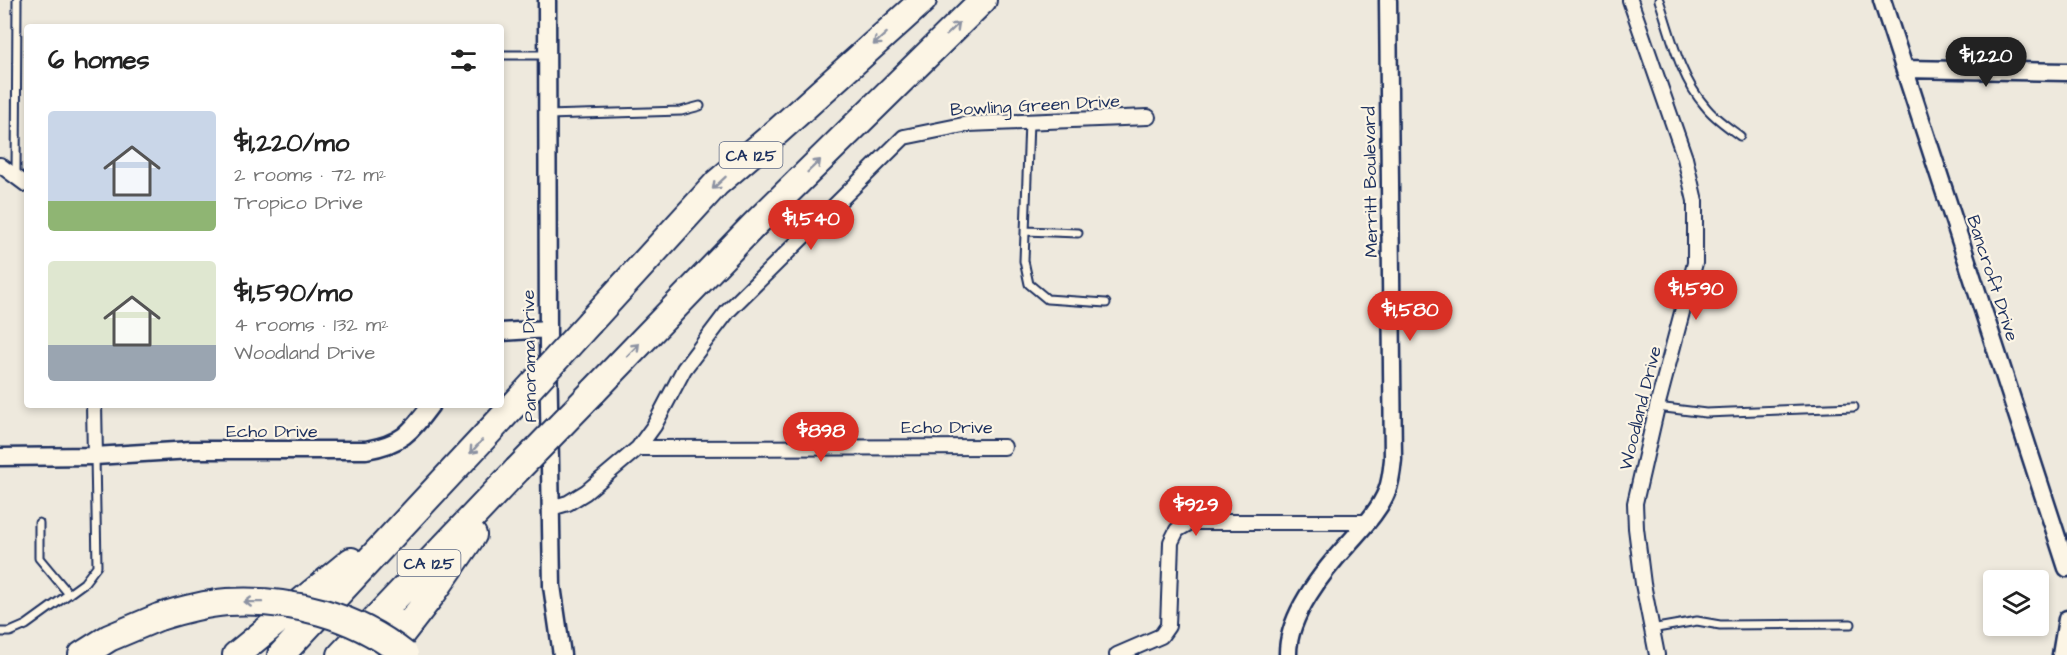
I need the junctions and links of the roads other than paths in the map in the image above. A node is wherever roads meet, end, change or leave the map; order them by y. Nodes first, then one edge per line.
1 (17, 0) edge
2 (547, 0) edge
3 (923, 0) edge
4 (983, 0) edge
5 (1388, 0) edge
6 (1630, 0) edge
7 (1659, 0) edge
8 (1882, 0) edge
9 (504, 55) edge
10 (547, 55) junction
11 (1905, 69) junction
12 (2067, 72) edge
13 (700, 106) dead end
14 (547, 115) junction
15 (1148, 117) dead end
16 (1029, 121) junction
17 (1740, 136) dead end
18 (0, 165) edge
19 (21, 182) edge
20 (1025, 231) junction
21 (1077, 233) dead end
22 (1106, 303) dead end
23 (548, 329) junction
24 (504, 332) edge
25 (1854, 406) dead end
26 (1657, 407) junction
27 (94, 408) edge
28 (429, 408) edge
29 (1004, 447) dead end
30 (638, 448) junction
31 (94, 456) junction
32 (0, 458) edge
33 (517, 470) junction
34 (433, 494) junction
35 (551, 508) junction
36 (1369, 522) junction
37 (39, 523) dead end
38 (2067, 568) edge
39 (69, 594) junction
40 (2067, 619) edge
41 (1851, 624) dead end
42 (1651, 628) junction
43 (0, 632) edge
44 (82, 655) edge
45 (236, 655) edge
46 (281, 655) edge
47 (341, 655) edge
48 (370, 655) edge
49 (386, 655) edge
50 (405, 655) edge
51 (562, 655) edge
52 (1117, 655) edge
53 (1288, 655) edge
54 (1657, 655) edge
55 (2061, 655) edge

1 - 19 lane
2 - 10 street, Panorama Drive
3 -> 34 highway, CA 125, bridge
33 -> 4 highway, CA 125, bridge
5 - 36 street, Merritt Boulevard
6 - 26 street, Woodland Drive
7 - 17 lane
8 - 11 street, Bancroft Drive
9 - 10 lane
10 - 14 street, Panorama Drive
11 - 12 street
11 - 38 street, Bancroft Drive
13 - 14 lane
14 - 23 street, Panorama Drive
15 - 16 street, Bowling Green Drive
16 - 20 lane
16 - 30 street, Bowling Green Drive
18 - 19 street
20 - 21 lane
20 - 22 lane
23 - 24 street
23 - 35 street, Panorama Drive
25 - 26 lane
26 - 42 street, Woodland Drive
27 - 31 street
28 - 31 street, Echo Drive
29 - 30 street, Echo Drive
30 - 35 street, Bowling Green Drive
31 - 32 street, Echo Drive
31 - 39 lane
33 - 47 highway, CA 125
33 - 48 highway
33 - 49 highway
34 - 45 highway
34 - 46 highway, CA 125
35 - 51 street, Panorama Drive
36 - 52 street
36 - 53 street, Merritt Boulevard
37 - 39 lane
39 - 43 lane
40 - 55 street
41 - 42 lane
42 - 54 street, Woodland Drive
50 -> 44 highway, bridge

